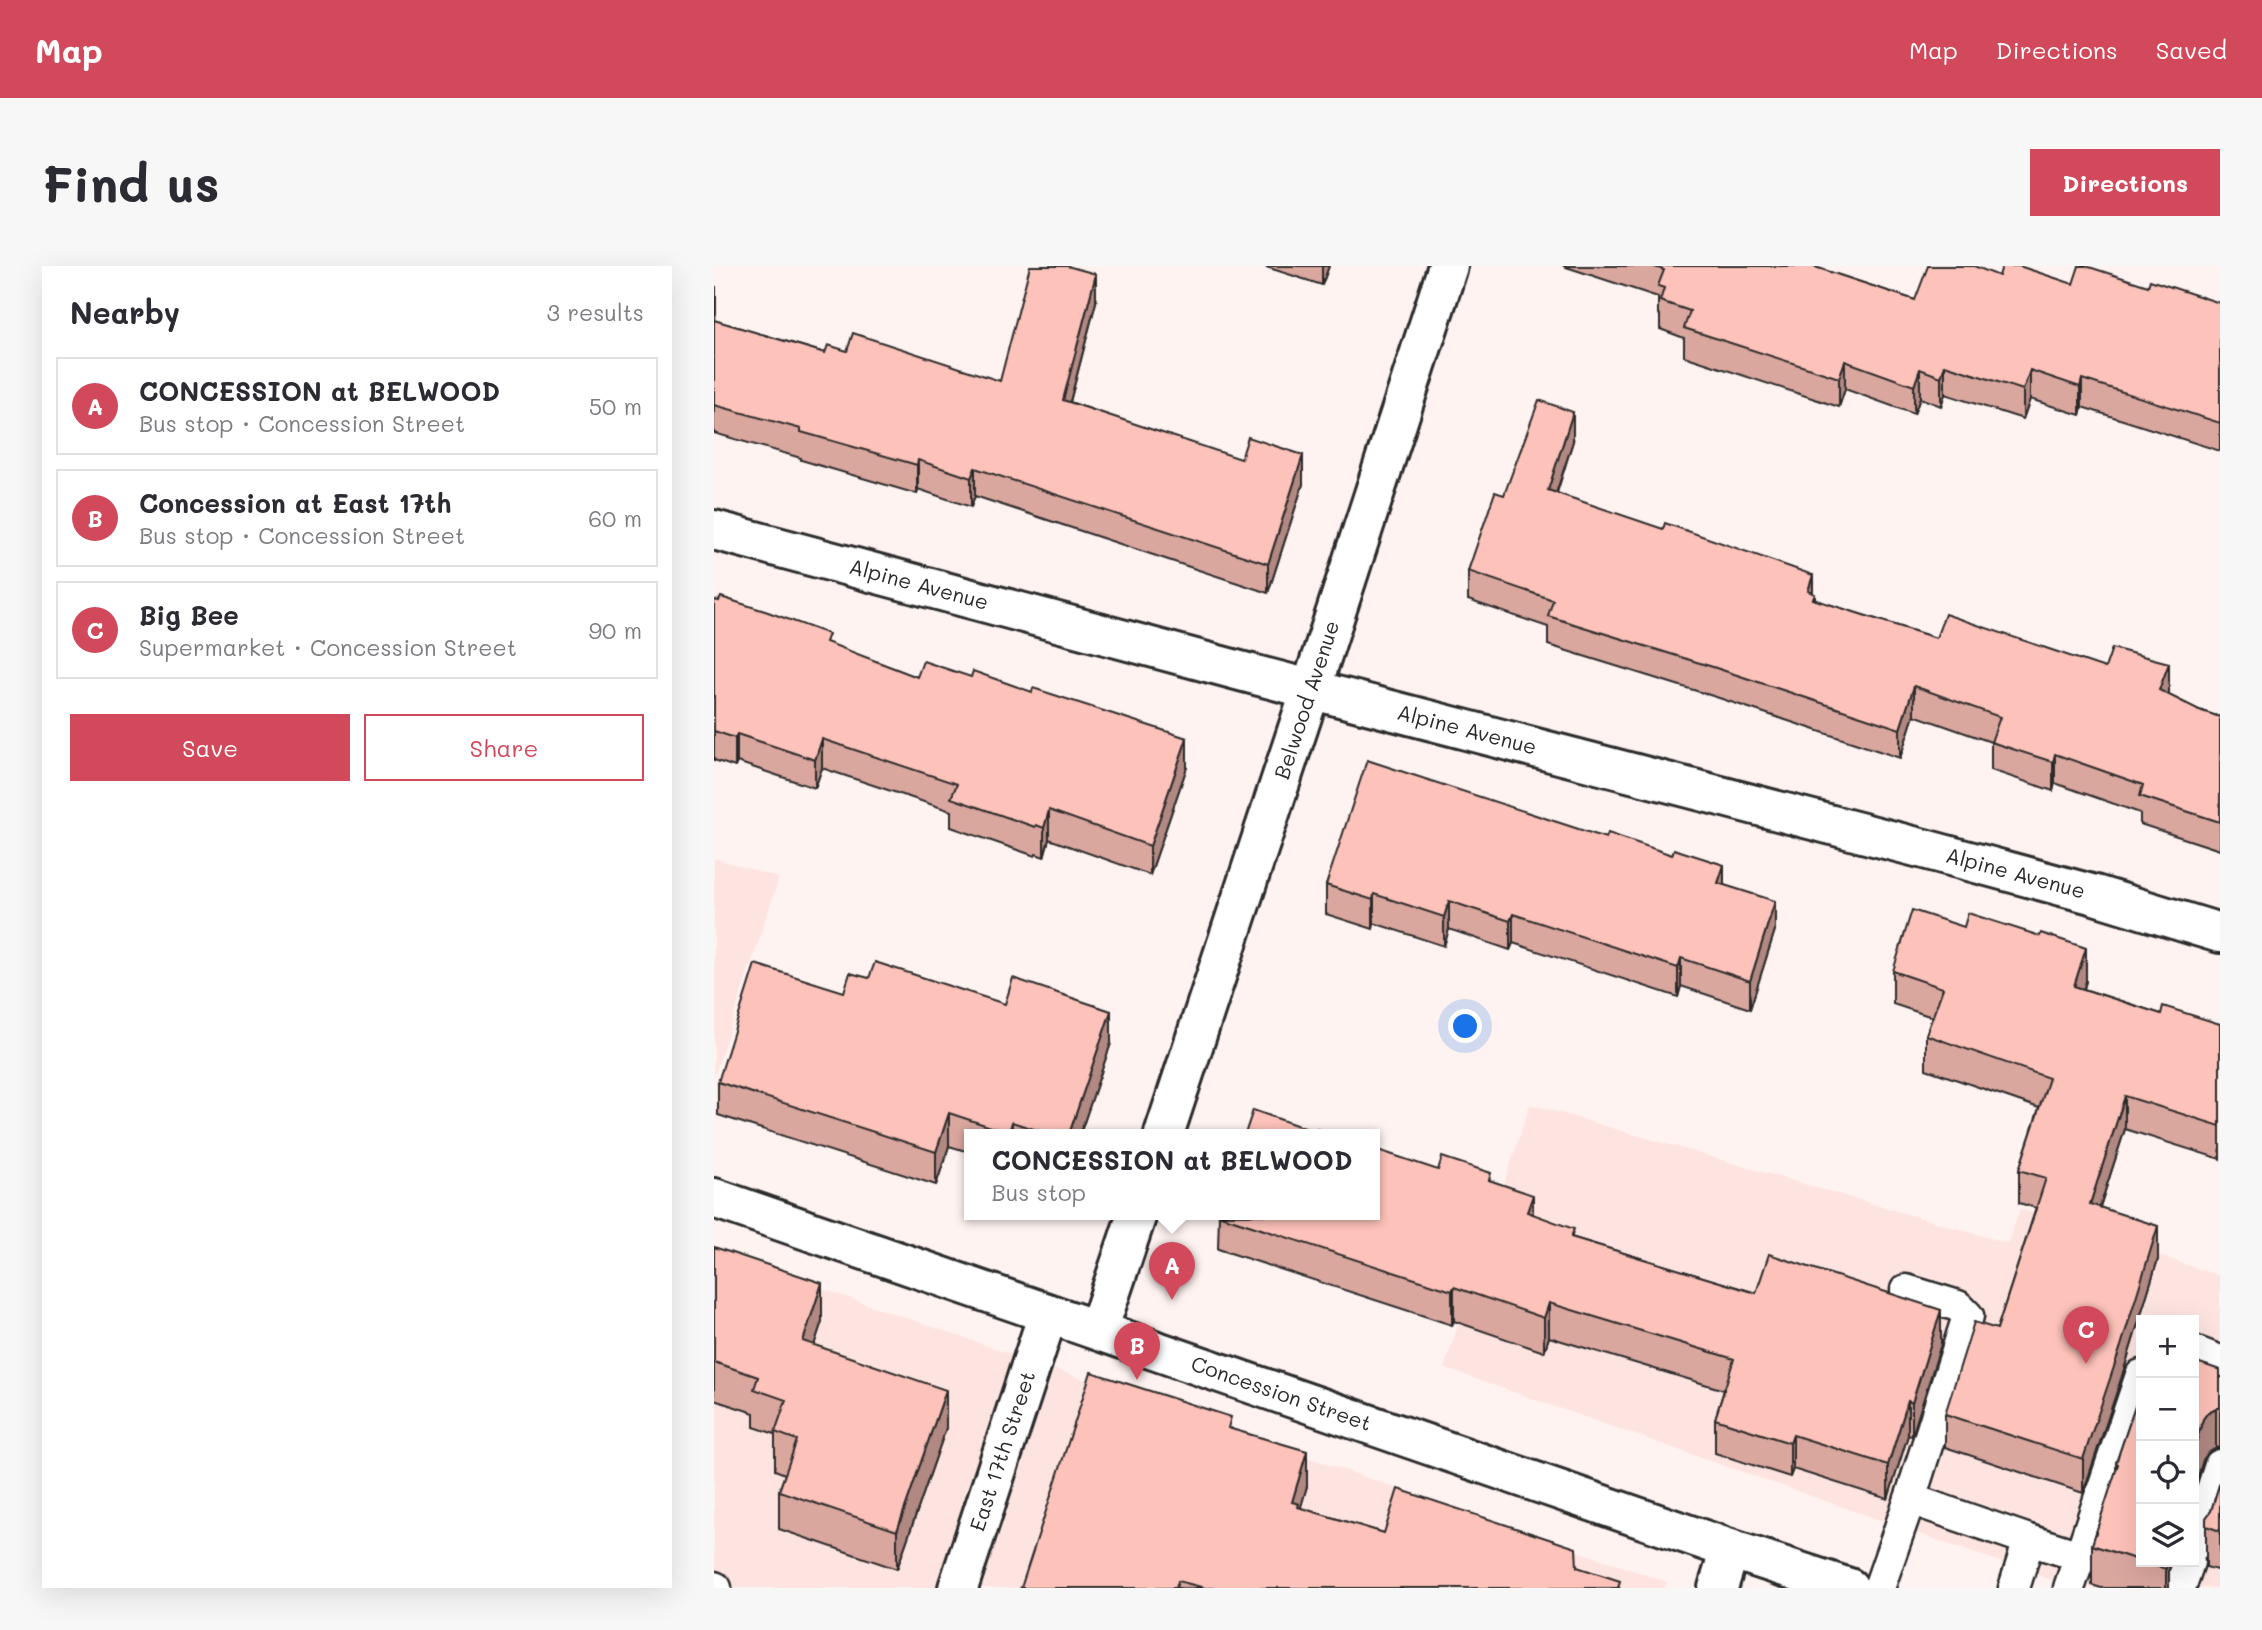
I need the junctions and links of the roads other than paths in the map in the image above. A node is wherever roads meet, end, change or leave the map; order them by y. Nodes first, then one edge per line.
1 (1448, 266) edge
2 (714, 530) edge
3 (1311, 689) junction
4 (2220, 933) edge
5 (1166, 1129) edge
6 (714, 1198) edge
7 (1135, 1220) edge
8 (1906, 1290) dead end
9 (1048, 1314) junction
10 (1098, 1330) junction
11 (2199, 1353) edge
12 (2220, 1361) edge
13 (2140, 1378) edge
14 (2220, 1465) edge
15 (1910, 1499) junction
16 (2199, 1530) edge
17 (2029, 1540) junction
18 (1730, 1549) junction
19 (2080, 1556) junction
20 (2187, 1567) edge
21 (958, 1588) edge
22 (1718, 1588) edge
23 (1849, 1588) edge
24 (1879, 1588) edge
25 (2014, 1588) edge
26 (2069, 1588) edge
27 (2180, 1588) edge

1 - 3 street, Belwood Avenue
2 - 3 street, Alpine Avenue
3 - 4 street, Alpine Avenue
3 - 5 street, Belwood Avenue
6 - 9 street, Concession Street
7 - 10 street
8 - 15 lane
9 - 10 street, Concession Street
9 - 21 street, East 17th Street
10 - 18 street, Concession Street
11 - 12 lane
13 - 19 lane
14 - 16 lane
15 - 17 lane
15 - 24 lane
17 - 19 lane
17 - 25 lane
18 - 22 street
18 - 23 street, Concession Street
19 - 26 lane
20 - 27 lane

